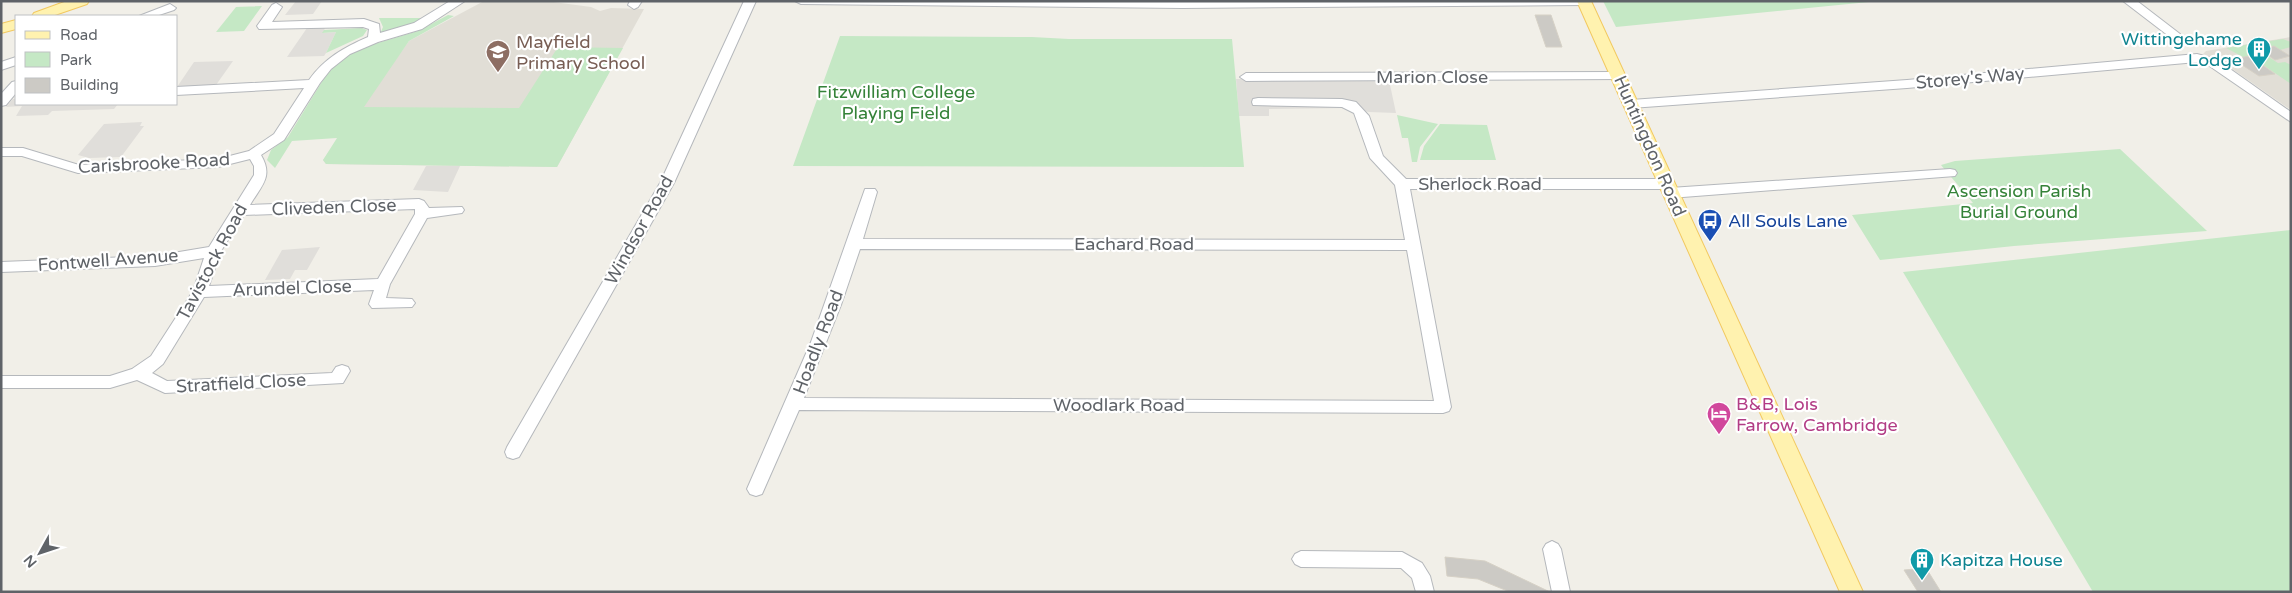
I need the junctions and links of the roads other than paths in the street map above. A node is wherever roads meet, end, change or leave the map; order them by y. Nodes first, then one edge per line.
1 (82, 1) edge
2 (459, 1) edge
3 (750, 1) edge
4 (801, 1) edge
5 (2128, 1) edge
6 (1182, 2) edge
7 (1584, 2) edge
8 (170, 8) dead end
9 (276, 8) dead end
10 (42, 15) edge
11 (148, 15) edge
12 (15, 24) edge
13 (1, 29) edge
14 (2174, 34) dead end
15 (374, 39) junction
16 (15, 61) edge
17 (1, 66) edge
18 (1619, 76) junction
19 (1246, 77) dead end
20 (313, 84) junction
21 (15, 86) edge
22 (178, 90) edge
23 (1, 102) edge
24 (1258, 102) dead end
25 (1631, 104) junction
26 (2291, 118) edge
27 (1, 152) edge
28 (254, 154) junction
29 (1950, 174) dead end
30 (1402, 184) junction
31 (1668, 189) junction
32 (870, 192) dead end
33 (238, 210) junction
34 (457, 210) dead end
35 (422, 214) junction
36 (856, 244) junction
37 (1412, 246) junction
38 (214, 251) junction
39 (1, 267) edge
40 (383, 284) junction
41 (200, 292) junction
42 (407, 303) dead end
43 (342, 371) dead end
44 (138, 374) junction
45 (1, 382) edge
46 (794, 404) junction
47 (1444, 406) joint
48 (513, 452) dead end
49 (756, 489) dead end
50 (1552, 549) dead end
51 (1301, 559) dead end
52 (1425, 592) edge
53 (1562, 592) edge
54 (1852, 592) edge

1 - 10 main road
2 - 15 street, Carisbrooke Road
3 - 48 street, Windsor Road
4 - 6 street
5 - 14 street
6 - 7 street
7 - 18 main road, Huntingdon Road
8 - 11 street
9 - 15 street
12 - 13 main road
15 - 20 street, Carisbrooke Road
16 - 17 street
18 - 19 street, Marion Close
18 - 25 main road, Huntingdon Road
20 - 22 street
20 - 28 street, Carisbrooke Road
21 - 23 street
24 - 30 street
25 - 26 street, Storey's Way
25 - 31 main road, Huntingdon Road
27 - 28 street, Carisbrooke Road
28 - 33 street, Tavistock Road
29 - 31 street
30 - 31 street, Sherlock Road
30 - 37 street, Sherlock Road
31 - 54 main road, Huntingdon Road
32 - 36 street, Hoadly Road
33 - 35 street, Cliveden Close
33 - 38 street, Tavistock Road
34 - 35 street, Cliveden Close
35 - 40 street, Cliveden Close
36 - 37 street, Eachard Road
36 - 46 street, Hoadly Road
37 - 47 street, Sherlock Road
38 - 39 street, Fontwell Avenue
38 - 41 street, Tavistock Road
40 - 41 street, Arundel Close
40 - 42 street, Cliveden Close
41 - 44 street, Tavistock Road
43 - 44 street, Stratfield Close
44 - 45 street, Tavistock Road
46 - 47 street, Woodlark Road
46 - 49 street, Hoadly Road
50 - 53 street
51 - 52 street

